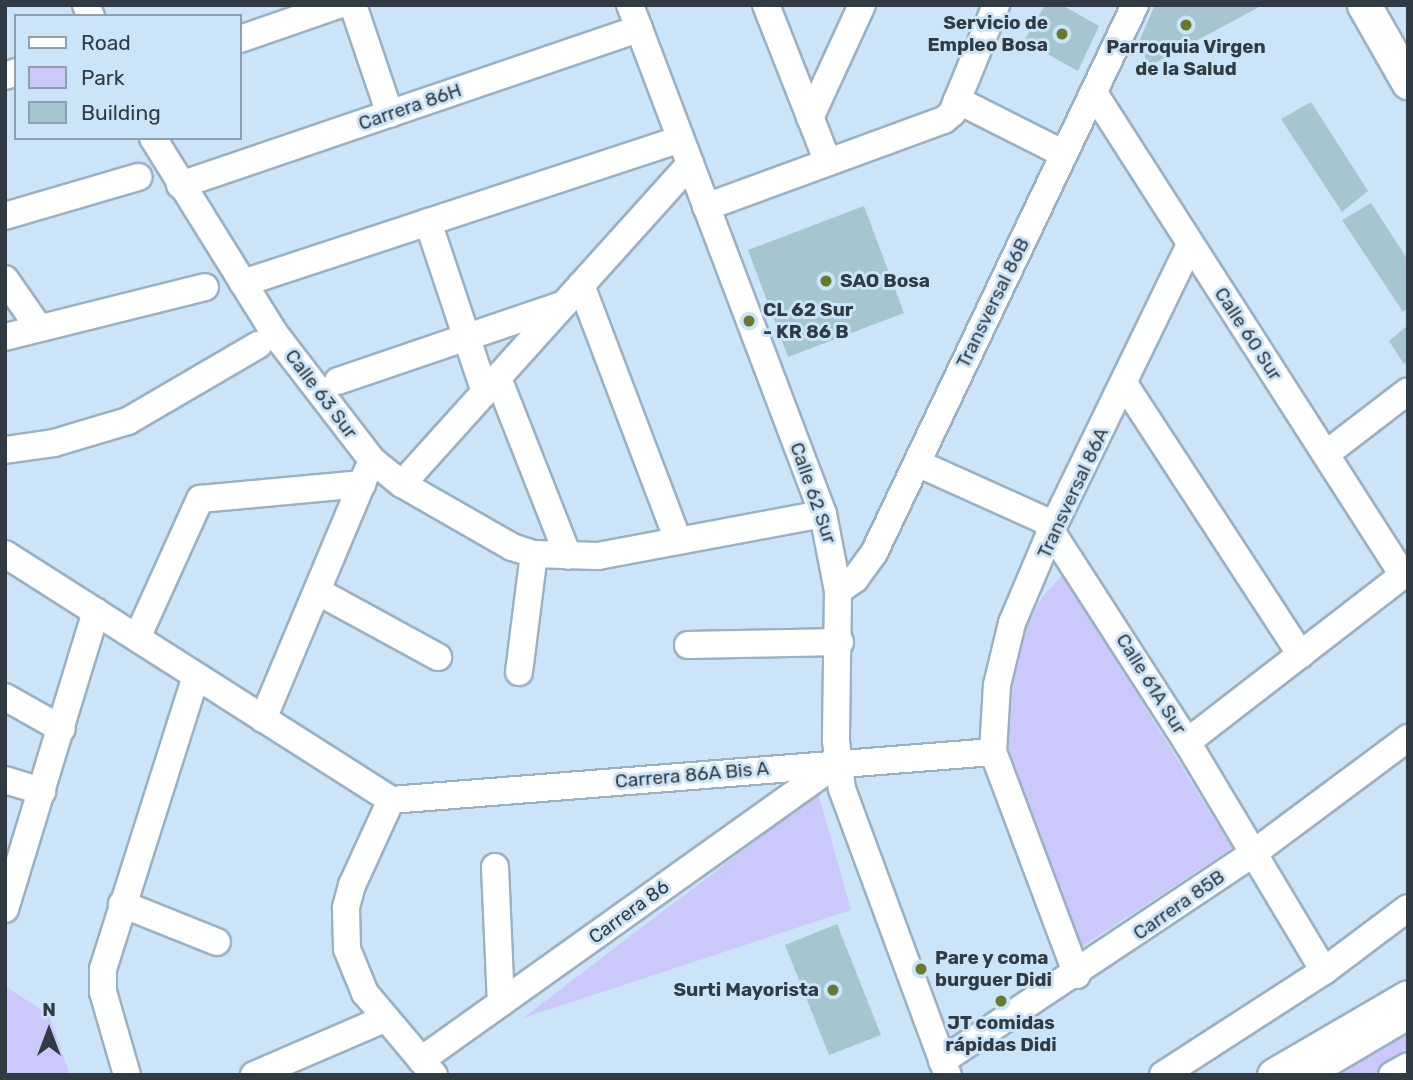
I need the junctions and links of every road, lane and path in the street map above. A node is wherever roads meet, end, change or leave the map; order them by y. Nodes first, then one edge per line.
1 (338, 5) edge
2 (353, 5) edge
3 (766, 5) edge
4 (862, 5) edge
5 (996, 5) edge
6 (1135, 5) edge
7 (1364, 5) edge
8 (634, 17) edge
9 (242, 38) edge
10 (1408, 82) edge
11 (1094, 93) junction
12 (957, 100) junction
13 (390, 114) junction
14 (810, 118) junction
15 (680, 139) junction
16 (154, 140) edge
17 (1064, 154) junction
18 (828, 162) junction
19 (690, 164) junction
20 (138, 177) dead end
21 (180, 185) junction
22 (706, 207) junction
23 (5, 216) edge
24 (428, 222) junction
25 (1190, 245) junction
26 (5, 279) edge
27 (243, 283) junction
28 (205, 287) dead end
29 (573, 294) junction
30 (39, 328) junction
31 (466, 334) junction
32 (5, 337) edge
33 (258, 345) dead end
34 (338, 381) dead end
35 (492, 385) junction
36 (1125, 385) junction
37 (1408, 391) edge
38 (5, 450) edge
39 (1326, 454) junction
40 (917, 463) junction
41 (367, 472) junction
42 (402, 484) junction
43 (823, 514) junction
44 (1051, 531) junction
45 (678, 540) junction
46 (5, 554) edge
47 (534, 554) junction
48 (568, 556) junction
49 (1405, 573) edge
50 (838, 591) junction
51 (317, 592) junction
52 (96, 612) junction
53 (137, 638) junction
54 (840, 642) junction
55 (688, 645) dead end
56 (1301, 655) junction
57 (438, 657) dead end
58 (519, 672) dead end
59 (196, 676) junction
60 (5, 697) edge
61 (263, 719) junction
62 (62, 729) junction
63 (1408, 738) edge
64 (1187, 742) junction
65 (993, 752) junction
66 (837, 763) junction
67 (5, 780) edge
68 (42, 791) junction
69 (391, 800) junction
70 (1251, 855) junction
71 (495, 867) dead end
72 (122, 904) junction
73 (1408, 908) edge
74 (5, 909) edge
75 (216, 942) dead end
76 (1324, 971) junction
77 (1077, 975) junction
78 (1408, 997) edge
79 (501, 1003) junction
80 (1408, 1016) edge
81 (384, 1019) junction
82 (1408, 1066) edge
83 (428, 1067) edge
84 (945, 1068) edge
85 (127, 1075) edge
86 (254, 1075) edge
87 (1163, 1075) edge
88 (1273, 1075) edge
89 (1308, 1075) edge
90 (1392, 1075) edge

1 - 9 street
2 - 13 street
3 - 14 street
4 - 14 street
5 - 12 street
6 - 11 street, Transversal 86B
7 - 10 main road
8 - 13 street, Carrera 86H
8 - 15 street, Calle 62 Sur
11 - 17 street, Transversal 86B
11 - 25 street, Calle 60 Sur
12 - 17 street
12 - 18 street
13 - 21 street, Carrera 86H
14 - 18 street
15 - 19 street, Calle 62 Sur
15 - 24 street
16 - 21 street, Calle 63 Sur
17 - 40 street, Transversal 86B
18 - 22 street
19 - 22 street, Calle 62 Sur
19 - 29 street
20 - 23 street
21 - 27 street, Calle 63 Sur
22 - 43 street, Calle 62 Sur
24 - 27 street
24 - 31 street
25 - 36 street, Transversal 86A
25 - 39 street, Calle 60 Sur
26 - 30 street
27 - 41 street, Calle 63 Sur
28 - 30 street
29 - 31 street
29 - 35 street
29 - 45 street
30 - 32 street
31 - 34 street
31 - 35 street
33 - 38 street
35 - 42 street
35 - 48 street
36 - 44 street, Transversal 86A
36 - 56 street
37 - 39 street
39 - 49 street, Calle 60 Sur
40 - 44 street, Calle 61A Sur
40 - 50 street, Transversal 86B
41 - 42 street, Calle 63 Sur
41 - 51 street
41 - 53 street
42 - 47 street, Calle 63 Sur
43 - 45 street, Calle 63 Sur
43 - 50 street, Calle 62 Sur
44 - 64 street, Calle 61A Sur
44 - 65 street, Transversal 86A
45 - 48 street, Calle 63 Sur
46 - 52 street
47 - 48 street, Calle 63 Sur
47 - 58 street
49 - 56 street
50 - 54 street, Calle 62 Sur
51 - 57 street
51 - 61 street
52 - 53 street
52 - 62 street
53 - 59 street
54 - 55 street
54 - 66 street, Calle 62 Sur
56 - 64 street
59 - 61 street
59 - 72 street
60 - 62 street
61 - 69 street
62 - 68 street
63 - 70 street, Carrera 85B
64 - 70 street, Calle 61A Sur
65 - 66 street, Carrera 86A Bis A
65 - 77 street
66 - 69 street, Carrera 86A Bis A
66 - 79 street, Carrera 86
66 - 84 street, Calle 62 Sur
67 - 68 street
68 - 74 street
69 - 81 street
70 - 76 street, Calle 61A Sur
70 - 77 street, Carrera 85B
71 - 79 street
72 - 75 street
72 - 85 street
73 - 76 street
76 - 87 street
77 - 84 street, Carrera 85B
78 - 88 main road
79 - 83 street, Carrera 86
80 - 89 street
81 - 83 street
81 - 86 street
82 - 90 street

